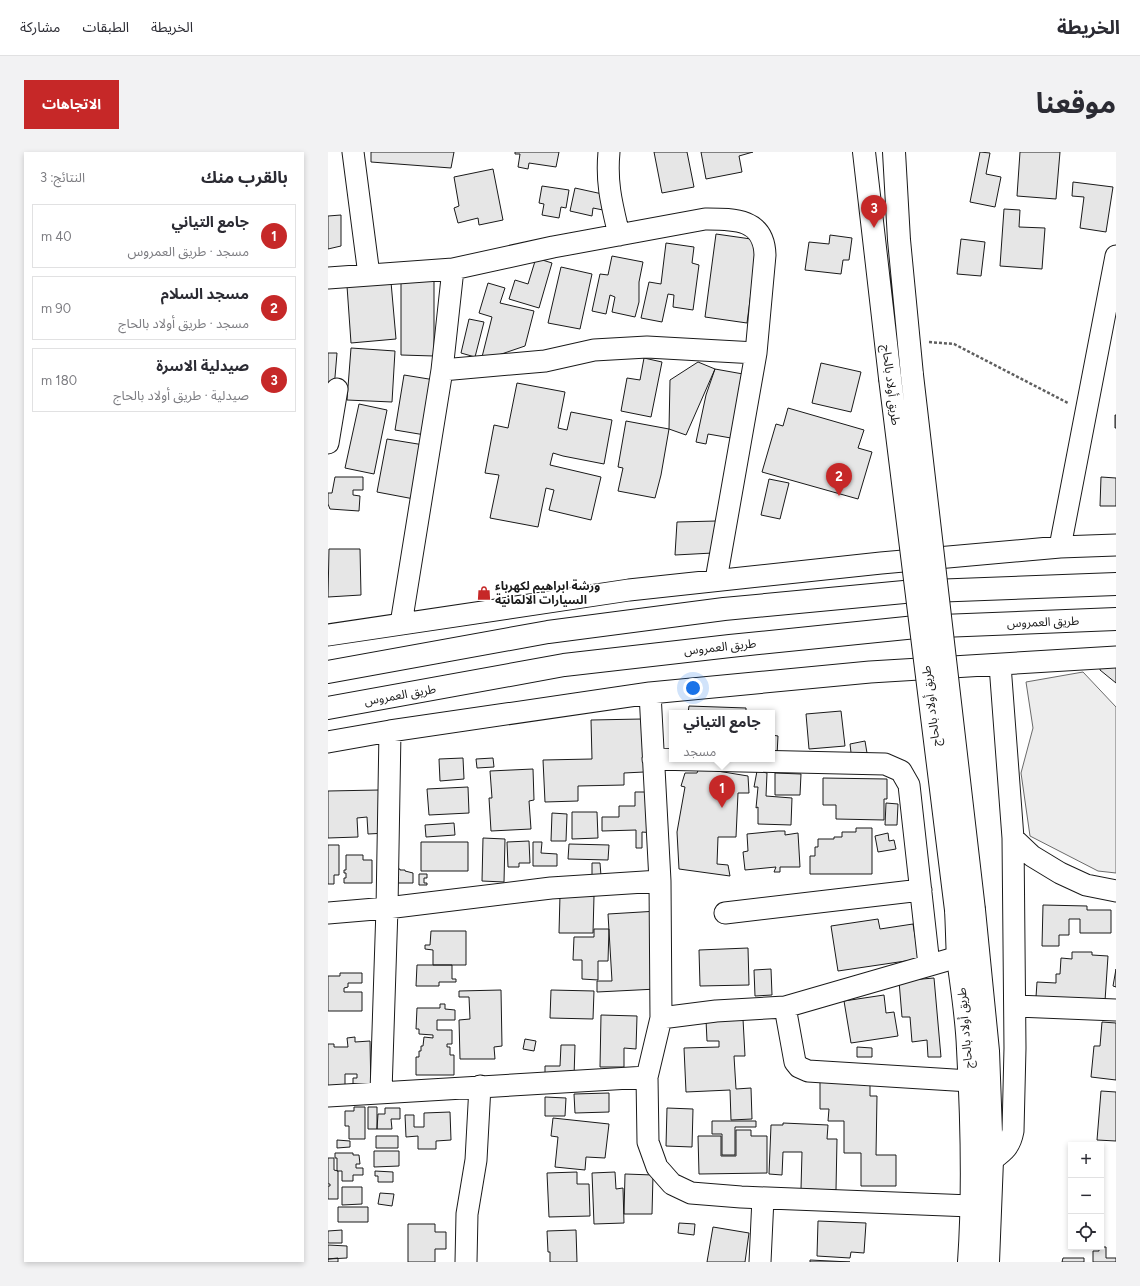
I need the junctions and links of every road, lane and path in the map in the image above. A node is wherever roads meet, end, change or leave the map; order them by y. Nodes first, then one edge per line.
1 (353, 152) edge
2 (609, 152) edge
3 (864, 152) edge
4 (894, 152) edge
5 (619, 235) junction
6 (1116, 256) edge
7 (453, 269) junction
8 (369, 275) junction
9 (328, 278) edge
10 (909, 341) junction
11 (756, 353) junction
12 (442, 370) junction
13 (337, 389) dead end
14 (1086, 412) junction
15 (328, 443) edge
16 (1116, 545) edge
17 (1060, 547) junction
18 (716, 580) junction
19 (1116, 584) edge
20 (1116, 619) edge
21 (401, 624) junction
22 (328, 635) edge
23 (1116, 657) edge
24 (1000, 665) junction
25 (328, 672) edge
26 (650, 693) junction
27 (328, 708) edge
28 (390, 731) junction
29 (328, 742) edge
30 (653, 759) junction
31 (669, 759) edge
32 (775, 762) edge
33 (1013, 838) junction
34 (660, 881) junction
35 (921, 890) junction
36 (1116, 891) edge
37 (387, 908) junction
38 (965, 910) junction
39 (328, 913) edge
40 (725, 913) dead end
41 (958, 957) junction
42 (930, 965) junction
43 (1015, 1006) junction
44 (784, 1007) junction
45 (1116, 1010) edge
46 (661, 1018) junction
47 (647, 1077) junction
48 (970, 1081) junction
49 (480, 1086) junction
50 (381, 1092) junction
51 (328, 1096) edge
52 (992, 1160) junction
53 (763, 1198) junction
54 (971, 1206) junction
55 (466, 1262) edge
56 (760, 1262) edge
57 (970, 1262) edge
58 (988, 1262) edge

1 - 8 street
2 - 5 street
3 - 38 main road, طريق أولاد بالحاج, bridge
4 - 10 main road, طريق أولاد بالحاج
5 - 7 street
5 - 11 street
6 - 14 street
7 - 8 street
7 - 12 street
8 - 9 street
10 - 14 path
10 - 38 main road, طريق أولاد بالحاج, bridge
11 - 12 street
11 - 18 street
12 - 21 street
13 - 15 street
14 - 17 street
16 - 17 street
17 - 18 street
18 - 21 street
19 - 25 main road
20 - 27 main road, طريق العمروس
21 - 22 street
23 - 24 street
24 - 26 street
24 - 33 street
26 - 28 street
26 - 30 street
28 - 29 street
28 - 37 street
30 - 31 street
30 - 34 street
32 - 35 street
33 - 36 street
33 - 43 street
34 - 37 street
34 - 46 street
35 - 40 street
35 - 42 street
37 - 39 street
37 - 50 street
38 - 41 main road, طريق أولاد بالحاج
38 - 52 main road, طريق أولاد بالحاج
41 - 42 street
41 - 48 main road, طريق أولاد بالحاج
42 - 44 street
43 - 45 street
43 - 52 street
44 - 46 street
44 - 48 street
46 - 47 street
47 - 49 street
47 - 53 street
48 - 54 main road, طريق أولاد بالحاج
49 - 50 street
49 - 55 street
50 - 51 street
52 - 58 main road, طريق أولاد بالحاج
53 - 54 street
53 - 56 street
54 - 57 main road, طريق أولاد بالحاج

